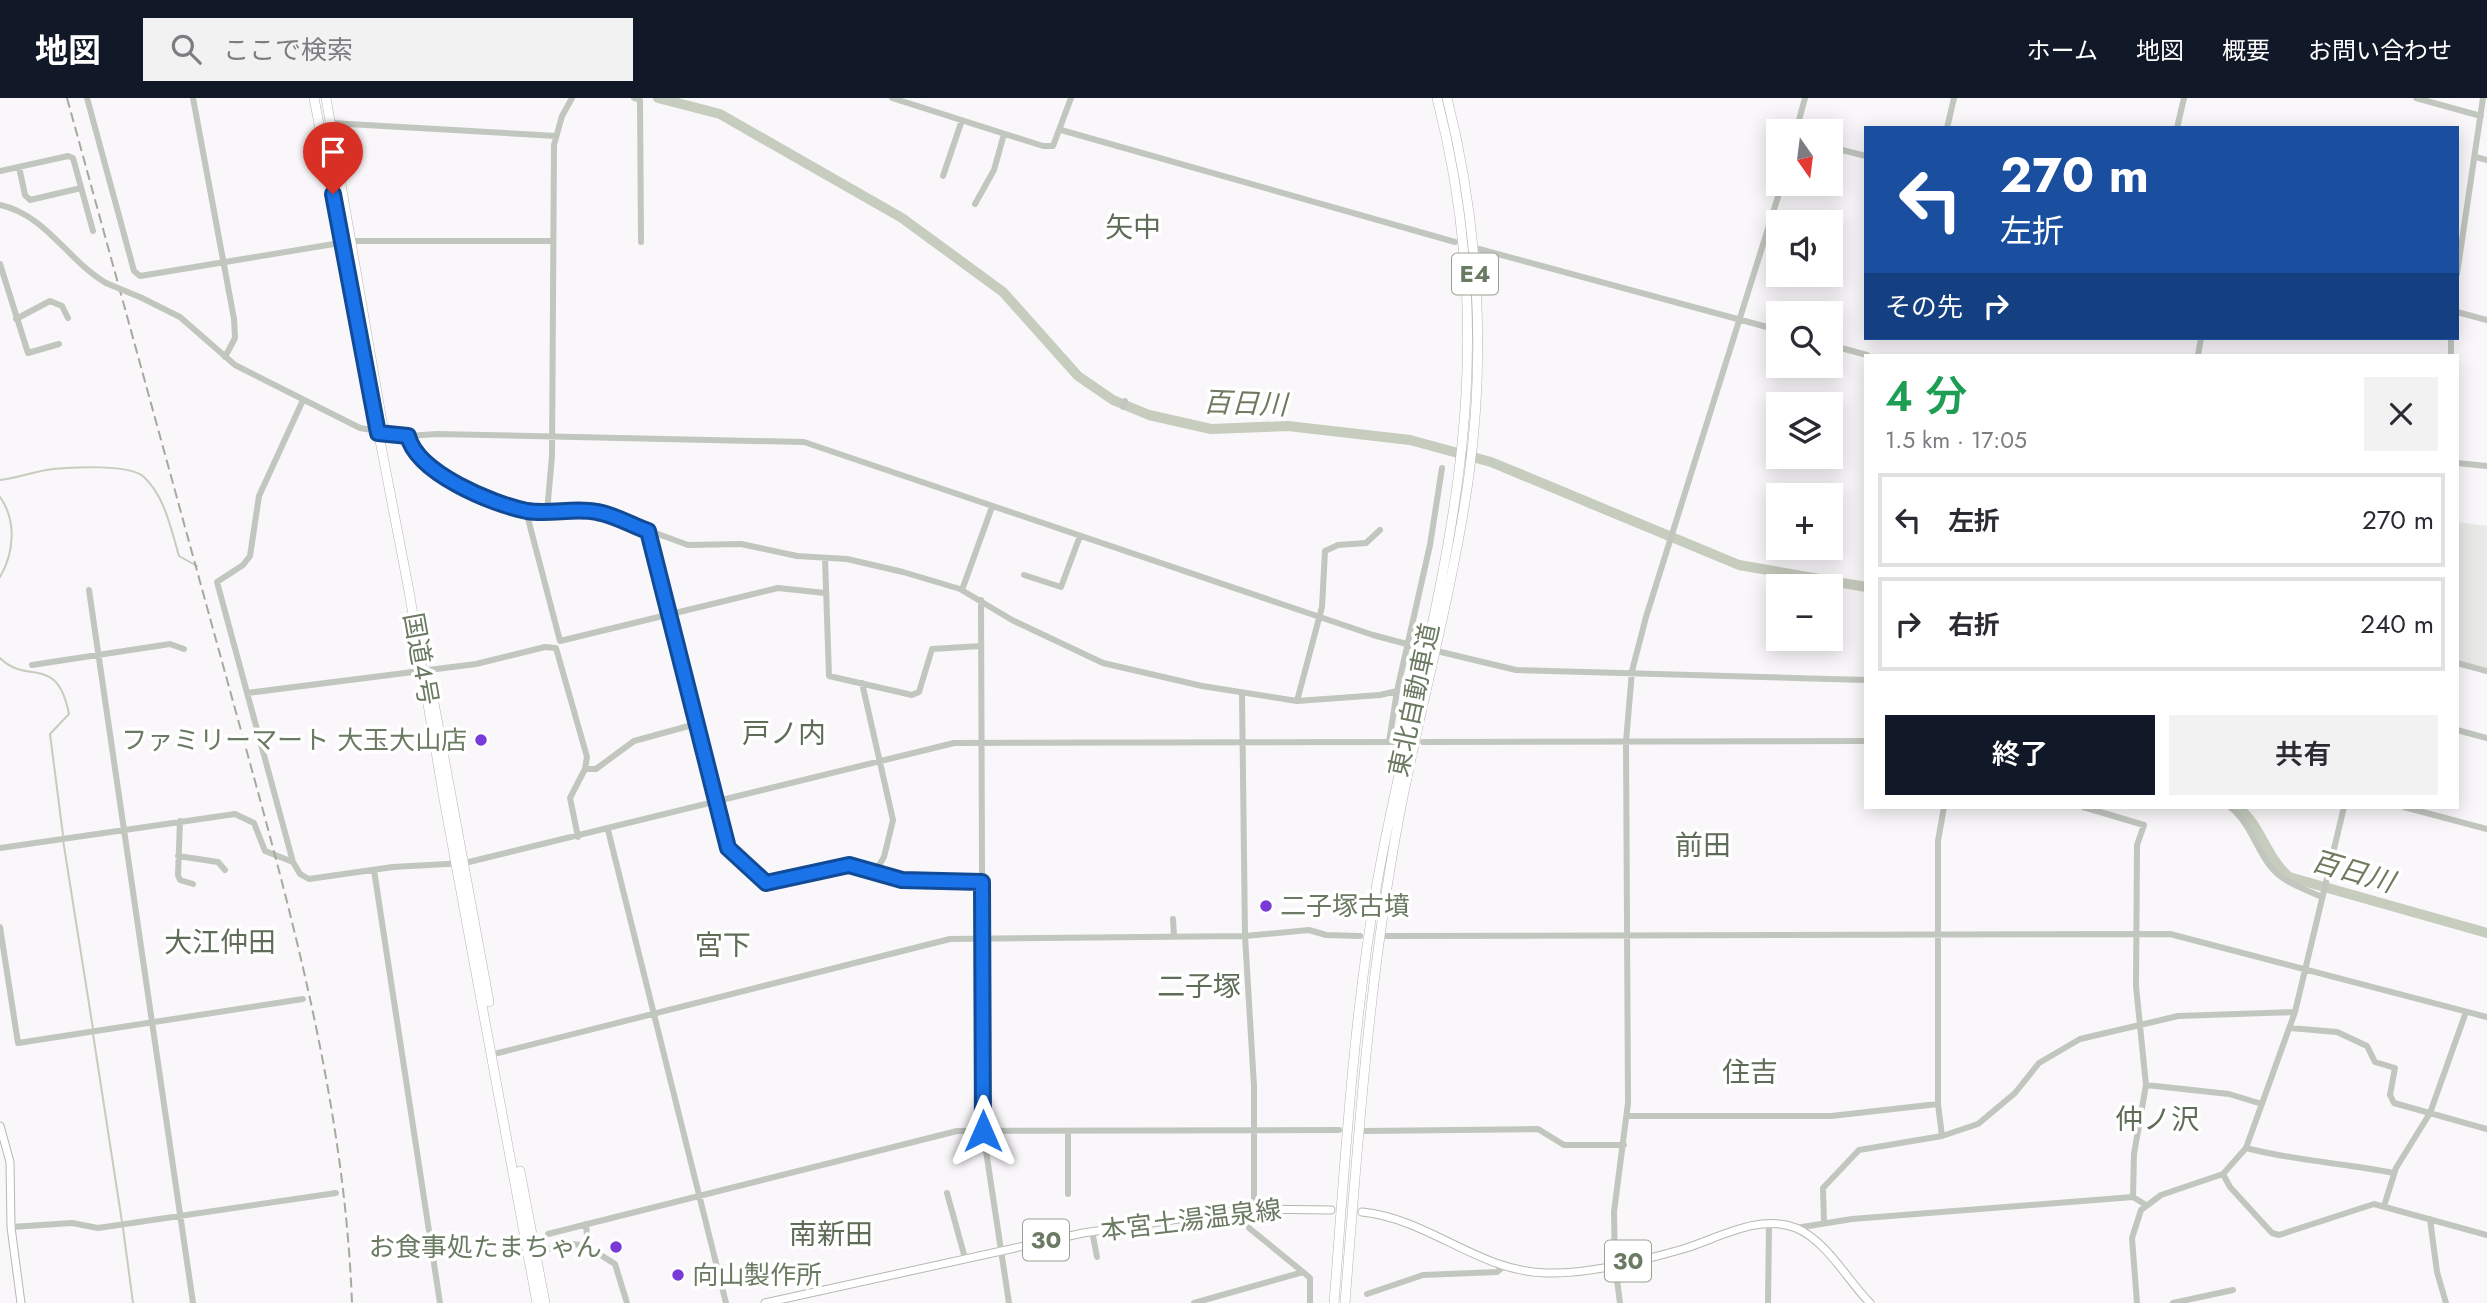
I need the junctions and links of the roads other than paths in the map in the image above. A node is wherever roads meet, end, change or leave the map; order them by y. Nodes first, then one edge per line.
1 (88, 98) edge
2 (193, 98) edge
3 (314, 98) edge
4 (326, 98) edge
5 (572, 98) edge
6 (634, 98) edge
7 (892, 98) edge
8 (1071, 98) edge
9 (1437, 98) edge
10 (1447, 98) edge
11 (1805, 98) edge
12 (1954, 98) edge
13 (2184, 98) edge
14 (2416, 98) edge
15 (2483, 98) edge
16 (2481, 116) junction
17 (1799, 119) edge
18 (962, 120) junction
19 (331, 122) junction
20 (1947, 126) edge
21 (2177, 126) edge
22 (1060, 130) junction
23 (1004, 134) junction
24 (556, 136) junction
25 (1843, 150) edge
26 (1864, 156) edge
27 (2476, 157) junction
28 (2487, 160) edge
29 (19, 167) junction
30 (0, 171) edge
31 (943, 176) dead end
32 (81, 188) junction
33 (1778, 196) edge
34 (975, 204) dead end
35 (0, 205) edge
36 (93, 231) dead end
37 (553, 241) junction
38 (347, 242) junction
39 (641, 242) dead end
40 (1455, 242) dead end
41 (1479, 249) dead end
42 (223, 262) junction
43 (2459, 262) edge
44 (0, 264) edge
45 (2459, 313) edge
46 (68, 317) dead end
47 (16, 319) junction
48 (1741, 320) junction
49 (2487, 320) edge
50 (1766, 327) edge
51 (60, 345) dead end
52 (1843, 349) edge
53 (1864, 354) edge
54 (225, 357) junction
55 (303, 400) junction
56 (381, 433) junction
57 (408, 436) junction
58 (551, 437) junction
59 (2459, 463) edge
60 (2487, 466) edge
61 (1442, 468) dead end
62 (992, 507) junction
63 (526, 511) junction
64 (547, 512) junction
65 (1380, 530) dead end
66 (648, 531) junction
67 (1080, 536) junction
68 (825, 558) junction
69 (1024, 575) dead end
70 (89, 590) dead end
71 (962, 590) junction
72 (825, 593) junction
73 (981, 600) junction
74 (669, 614) junction
75 (1320, 616) junction
76 (560, 641) junction
77 (1408, 645) junction
78 (981, 646) junction
79 (1418, 647) dead end
80 (555, 648) junction
81 (184, 649) dead end
82 (1441, 652) dead end
83 (98, 655) junction
84 (32, 664) dead end
85 (2459, 664) edge
86 (425, 670) junction
87 (1632, 671) junction
88 (2487, 671) edge
89 (1864, 680) edge
90 (862, 683) junction
91 (1397, 691) junction
92 (247, 693) junction
93 (1242, 694) junction
94 (1297, 701) junction
95 (696, 724) junction
96 (2459, 731) edge
97 (2487, 738) edge
98 (1240, 741) junction
99 (1864, 741) edge
100 (1423, 742) dead end
101 (1626, 742) junction
102 (982, 743) junction
103 (880, 761) junction
104 (586, 769) junction
105 (716, 803) junction
106 (1944, 809) edge
107 (2090, 809) edge
108 (2232, 809) edge
109 (2344, 809) edge
110 (2412, 809) edge
111 (180, 821) junction
112 (2487, 828) edge
113 (124, 830) junction
114 (608, 830) junction
115 (578, 837) junction
116 (0, 848) edge
117 (178, 856) junction
118 (293, 862) junction
119 (461, 864) junction
120 (225, 870) dead end
121 (374, 870) junction
122 (875, 872) junction
123 (982, 882) junction
124 (193, 884) dead end
125 (2323, 894) junction
126 (1173, 919) dead end
127 (0, 926) edge
128 (1939, 935) junction
129 (2137, 935) junction
130 (1174, 936) junction
131 (1245, 936) junction
132 (1360, 936) dead end
133 (1387, 936) dead end
134 (1626, 936) junction
135 (983, 937) junction
136 (2305, 968) junction
137 (303, 999) dead end
138 (2295, 1012) junction
139 (2466, 1012) junction
140 (655, 1013) junction
141 (2487, 1017) edge
142 (153, 1023) junction
143 (2140, 1025) junction
144 (2290, 1028) junction
145 (498, 1053) junction
146 (2146, 1085) junction
147 (1938, 1104) junction
148 (2262, 1104) junction
149 (2430, 1114) junction
150 (1628, 1116) junction
151 (0, 1126) edge
152 (2487, 1129) edge
153 (1252, 1130) junction
154 (1339, 1130) dead end
155 (983, 1131) junction
156 (1068, 1131) junction
157 (1366, 1131) dead end
158 (1942, 1136) junction
159 (1624, 1145) junction
160 (2246, 1149) junction
161 (2394, 1173) junction
162 (2223, 1174) junction
163 (336, 1193) dead end
164 (947, 1193) dead end
165 (1068, 1194) dead end
166 (699, 1195) junction
167 (2133, 1197) junction
168 (2146, 1205) junction
169 (2384, 1206) junction
170 (1250, 1209) junction
171 (1331, 1210) dead end
172 (1362, 1212) dead end
173 (181, 1216) junction
174 (2430, 1219) junction
175 (1824, 1222) junction
176 (586, 1224) junction
177 (1769, 1224) junction
178 (11, 1227) junction
179 (1796, 1228) junction
180 (1092, 1231) junction
181 (548, 1234) dead end
182 (2487, 1235) edge
183 (588, 1247) junction
184 (1000, 1250) junction
185 (537, 1252) junction
186 (1097, 1257) dead end
187 (965, 1258) junction
188 (1615, 1264) junction
189 (1503, 1267) junction
190 (1303, 1272) junction
191 (2233, 1290) dead end
192 (1367, 1294) dead end
193 (20, 1303) edge
194 (193, 1303) edge
195 (440, 1303) edge
196 (537, 1303) edge
197 (545, 1303) edge
198 (627, 1303) edge
199 (726, 1303) edge
200 (765, 1303) edge
201 (1009, 1303) edge
202 (1195, 1303) edge
203 (1310, 1303) edge
204 (1334, 1303) edge
205 (1345, 1303) edge
206 (1620, 1303) edge
207 (1768, 1303) edge
208 (1870, 1303) edge
209 (2137, 1303) edge
210 (2174, 1303) edge
211 (2446, 1303) edge

1 - 42 street
2 - 42 street
3 - 38 highway, 国道4号
4 - 19 highway, 国道4号
5 - 24 street
6 - 39 street
7 - 18 street
8 - 22 street
9 - 204 highway, 東北自動車道 / E4
10 - 205 highway, 東北自動車道 / E4
11 - 17 street
12 - 20 street
13 - 21 street
14 - 16 street
15 - 16 street
16 - 27 street
18 - 23 street
18 - 31 street
19 - 24 street
19 - 38 highway, 国道4号
22 - 23 street
22 - 40 street
23 - 34 street
24 - 37 street
25 - 26 street
27 - 28 street
27 - 43 street
29 - 30 street
29 - 32 street
29 - 32 street
32 - 36 street
33 - 48 street
35 - 54 street, bridge
37 - 38 street
37 - 58 street
38 - 42 street
38 - 56 highway, 国道4号
41 - 48 street
42 - 54 street
44 - 47 street
45 - 49 street
46 - 47 street
47 - 51 street
48 - 50 street
48 - 87 street
52 - 53 street
54 - 55 street
55 - 56 street
55 - 92 street
56 - 57 street
56 - 86 highway, 国道4号
57 - 58 street
57 - 63 street
58 - 62 street
58 - 64 street
59 - 60 street
61 - 77 street
62 - 67 street
62 - 71 street
63 - 64 street
63 - 76 street
64 - 66 street
65 - 75 street
66 - 68 street
66 - 74 street
67 - 69 street
67 - 75 street
68 - 71 street
68 - 72 street
70 - 83 street
71 - 73 street
72 - 74 street
72 - 90 street
73 - 78 street
73 - 93 street
74 - 76 street
74 - 95 street
75 - 77 street
75 - 94 street
76 - 80 street
77 - 79 street
77 - 91 street
78 - 90 street
78 - 102 street
80 - 86 street
80 - 104 street
81 - 83 street
82 - 87 street
83 - 84 street
83 - 113 street
85 - 88 street
86 - 92 street
86 - 119 highway, 国道4号
87 - 89 street
87 - 101 street
90 - 103 street
91 - 94 street
91 - 98 street
92 - 118 street
93 - 94 street
93 - 98 street
95 - 104 street
95 - 105 street
96 - 97 street
98 - 102 street
98 - 131 street
99 - 101 street
100 - 101 street
101 - 134 street
102 - 103 street
102 - 123 street
103 - 105 street
103 - 122 street
104 - 115 street
105 - 114 street
105 - 122 street
106 - 128 street
107 - 129 street
108 - 125 street
109 - 125 street
110 - 112 street
111 - 113 street
111 - 117 street
111 - 118 street
113 - 116 street
113 - 142 street
114 - 115 street
114 - 140 street
115 - 119 street
117 - 120 street
117 - 124 street
118 - 121 street
119 - 121 street
119 - 145 highway, 国道4号
119 - 196 highway, 国道4号
121 - 195 street
122 - 123 street
123 - 135 street
125 - 136 street
126 - 130 street
127 - 142 street
128 - 129 street
128 - 134 street
128 - 147 street
129 - 136 street
129 - 143 street
130 - 131 street
130 - 135 street
131 - 132 street
131 - 153 street
133 - 134 street
134 - 150 street
135 - 140 street
135 - 155 street
136 - 138 street
136 - 139 street
137 - 142 street
138 - 143 street
138 - 144 street
139 - 141 street
139 - 149 street
140 - 145 street
140 - 166 street
142 - 173 street
143 - 146 street
143 - 158 street
144 - 148 street
144 - 149 street
145 - 185 highway, 国道4号
146 - 148 street
146 - 167 street
147 - 150 street
147 - 158 street
148 - 160 street
149 - 152 street
149 - 161 street
150 - 159 street
151 - 178 main road
153 - 154 street
153 - 156 street
153 - 170 street
155 - 156 street
155 - 166 street
155 - 184 street
156 - 165 street
157 - 159 street
158 - 175 street
159 - 188 street
160 - 161 street
160 - 162 street
161 - 169 street
162 - 168 street
162 - 169 street
163 - 173 street
164 - 187 street
166 - 176 street
166 - 199 street
167 - 168 street
167 - 175 street
168 - 209 street
169 - 174 street
170 - 171 main road, 本宮土湯温泉線 / 30
170 - 180 main road, 本宮土湯温泉線 / 30
170 - 190 street
172 - 189 main road, 30
173 - 178 street
173 - 194 street
174 - 182 street
174 - 211 street
175 - 179 street
176 - 181 street
176 - 183 street
177 - 179 main road, 30
177 - 188 main road, 30
177 - 207 street
178 - 193 main road
179 - 208 main road, 30
180 - 184 main road, 本宮土湯温泉線 / 30
180 - 186 street
183 - 185 street
183 - 198 street
184 - 187 main road, 本宮土湯温泉線 / 30
184 - 201 street
185 - 197 highway, 国道4号
187 - 200 main road, 本宮土湯温泉線 / 30
188 - 189 main road, 30
188 - 206 street
189 - 192 street
190 - 202 street
190 - 203 street
191 - 210 street

